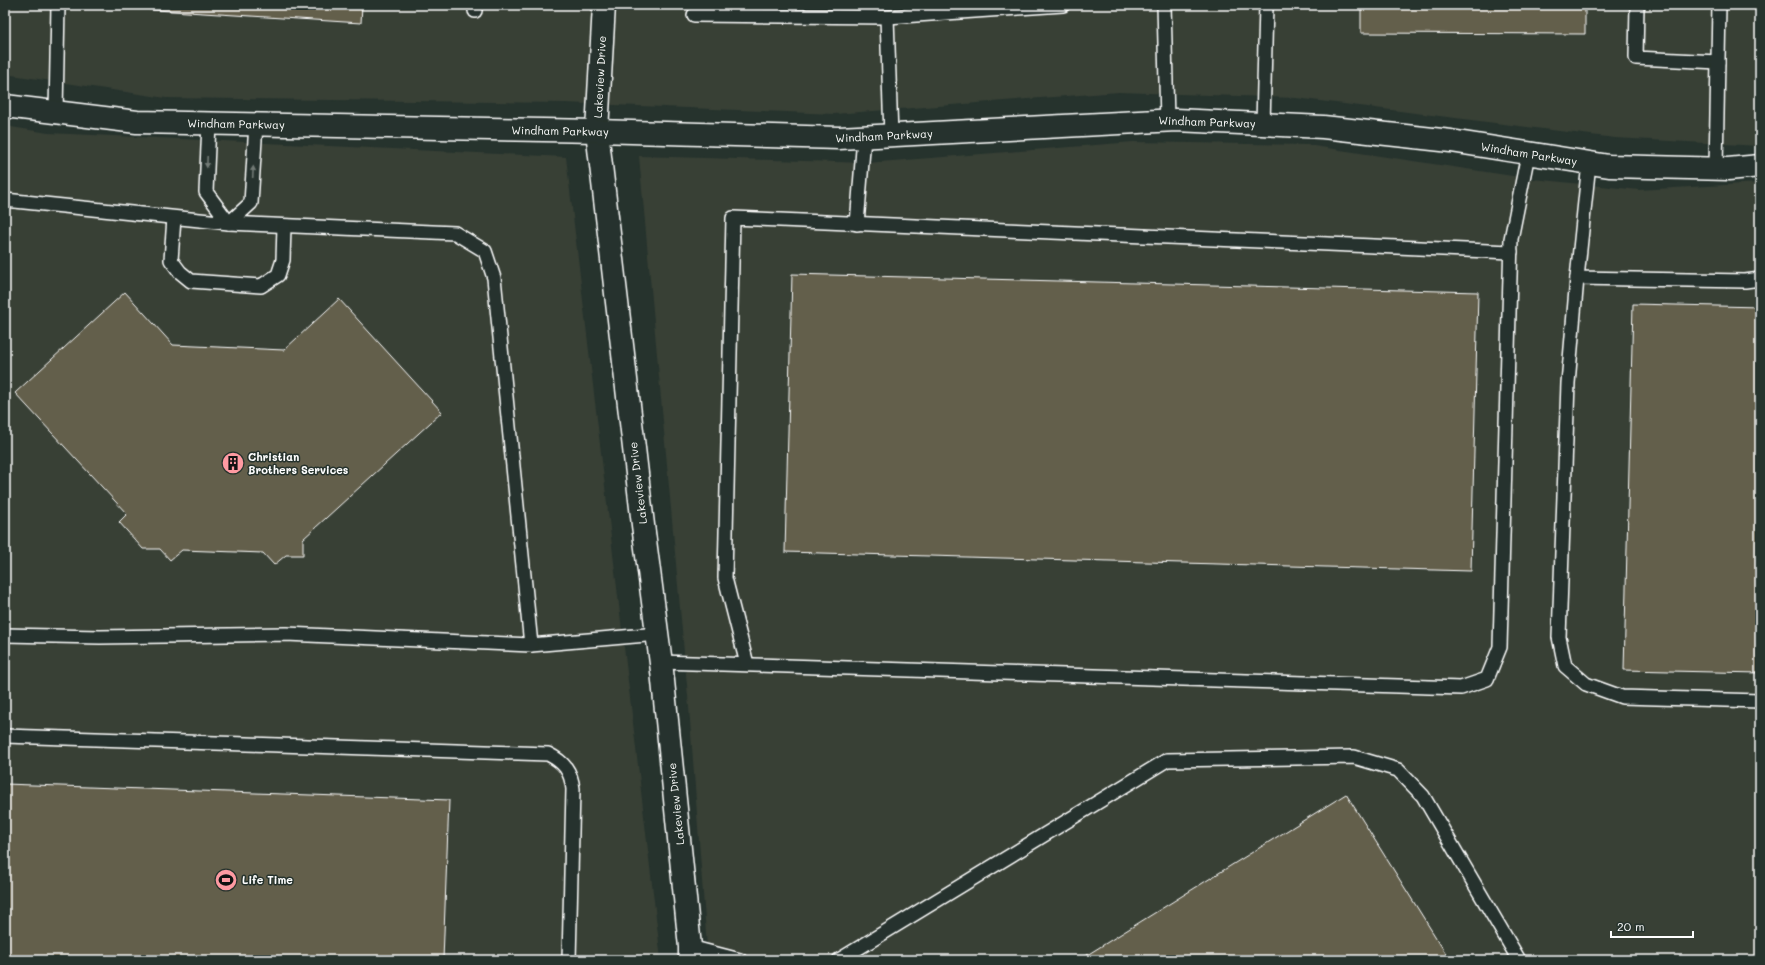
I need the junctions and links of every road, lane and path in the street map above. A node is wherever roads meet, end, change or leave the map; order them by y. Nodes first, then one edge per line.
1 (58, 5) edge
2 (604, 5) edge
3 (1063, 5) edge
4 (1164, 5) edge
5 (1266, 5) edge
6 (1637, 5) edge
7 (1719, 5) edge
8 (694, 15) dead end
9 (887, 17) junction
10 (1718, 62) junction
11 (5, 106) edge
12 (56, 112) junction
13 (1167, 120) junction
14 (209, 123) junction
15 (256, 124) junction
16 (1263, 124) junction
17 (597, 131) junction
18 (891, 136) junction
19 (864, 137) junction
20 (1528, 154) junction
21 (1589, 163) junction
22 (1760, 166) edge
23 (1716, 168) junction
24 (5, 200) edge
25 (174, 218) junction
26 (228, 223) junction
27 (857, 224) junction
28 (284, 226) junction
29 (1511, 252) junction
30 (1577, 278) junction
31 (1760, 279) edge
32 (658, 634) junction
33 (5, 635) edge
34 (531, 645) junction
35 (661, 662) junction
36 (747, 664) junction
37 (1760, 702) edge
38 (5, 736) edge
39 (690, 954) edge
40 (569, 960) edge
41 (740, 960) edge
42 (839, 960) edge
43 (1519, 960) edge

1 - 12 lane
2 - 17 street, Lakeview Drive
3 - 9 lane
4 - 13 lane
5 - 16 lane
6 - 10 lane
7 - 10 lane
8 - 9 lane
9 - 18 lane
10 - 23 lane
11 - 12 street, Windham Parkway
12 - 14 street, Windham Parkway
13 - 16 street, Windham Parkway
13 - 18 street, Windham Parkway
14 - 15 street, Windham Parkway
14 -> 26 lane
15 - 17 street, Windham Parkway
26 -> 15 lane
16 - 20 street, Windham Parkway
17 - 19 street, Windham Parkway
17 - 32 street, Lakeview Drive
18 - 19 street, Windham Parkway
19 - 27 lane
20 - 21 street, Windham Parkway
20 - 29 lane
21 - 23 street, Windham Parkway
21 - 30 lane
22 - 23 street, Windham Parkway
24 - 25 lane
25 - 26 lane
25 - 28 lane
26 - 28 lane
27 - 29 lane
27 - 36 lane
28 - 34 lane
29 - 36 lane
30 - 31 lane
30 - 37 lane
32 - 34 lane
32 - 35 street, Lakeview Drive
33 - 34 lane
35 - 36 lane
35 - 39 street, Lakeview Drive
38 - 40 lane
39 - 41 lane
42 - 43 lane

